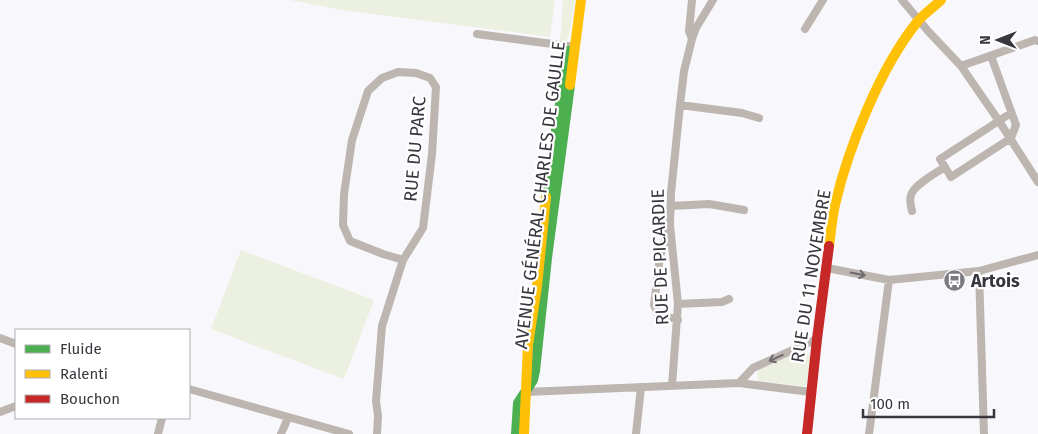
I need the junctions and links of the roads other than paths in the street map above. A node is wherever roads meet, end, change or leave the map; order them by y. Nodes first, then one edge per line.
1 (579, 0) edge
2 (692, 0) edge
3 (713, 0) edge
4 (822, 0) edge
5 (902, 0) edge
6 (941, 0) edge
7 (919, 20) junction
8 (805, 29) dead end
9 (477, 34) dead end
10 (692, 39) junction
11 (1038, 41) edge
12 (572, 47) junction
13 (991, 56) junction
14 (961, 66) junction
15 (680, 105) junction
16 (1011, 112) junction
17 (759, 118) dead end
18 (999, 121) junction
19 (1010, 138) junction
20 (945, 167) junction
21 (1038, 182) edge
22 (671, 206) junction
23 (744, 210) dead end
24 (912, 211) dead end
25 (670, 225) junction
26 (1038, 256) edge
27 (403, 260) junction
28 (827, 268) junction
29 (979, 271) junction
30 (889, 280) junction
31 (729, 299) dead end
32 (678, 304) junction
33 (678, 320) junction
34 (0, 338) edge
35 (817, 339) junction
36 (15, 344) edge
37 (739, 383) junction
38 (672, 386) junction
39 (641, 387) junction
40 (190, 389) edge
41 (526, 392) junction
42 (811, 392) junction
43 (15, 406) edge
44 (0, 412) edge
45 (288, 418) junction
46 (162, 419) edge
47 (158, 434) edge
48 (282, 434) edge
49 (350, 434) edge
50 (377, 434) edge
51 (516, 434) edge
52 (524, 434) edge
53 (636, 434) edge
54 (807, 434) edge
55 (869, 434) edge
56 (984, 434) edge

1 - 12 main road, AVENUE GÉNÉRAL CHARLES DE GAULLE
2 - 10 street, RUE DE PICARDIE
3 - 10 street, RUE DE PICARDIE
4 - 8 street
5 - 7 street
6 - 7 main road, RUE DU 11 NOVEMBRE
7 - 14 street
7 - 28 main road, RUE DU 11 NOVEMBRE
9 - 12 street
10 - 15 street, RUE DE PICARDIE
11 - 13 street
12 - 41 main road, AVENUE GÉNÉRAL CHARLES DE GAULLE
13 - 14 street
13 - 16 street
14 - 18 street
15 - 17 street
15 - 22 street, RUE DE PICARDIE
16 - 18 street
16 - 19 street
18 - 19 street
18 - 20 street
19 - 20 street
19 - 21 street
20 - 24 street
22 - 23 street
22 - 25 street, RUE DE PICARDIE
25 - 32 street, RUE DE PICARDIE
25 - 33 street
26 - 29 street
27 - 27 street, RUE DU PARC
27 - 50 street, RUE DU PARC
28 -> 30 street
28 - 35 main road, RUE DU 11 NOVEMBRE
29 - 30 street
29 - 56 street
30 - 55 street
31 - 32 street
32 - 33 street, RUE DE PICARDIE
33 - 38 street, RUE DE PICARDIE
34 - 36 street
35 -> 37 street
35 - 42 main road, RUE DU 11 NOVEMBRE
37 - 38 street
37 - 42 street
38 - 39 street
39 - 41 street
39 - 53 street
40 - 45 street
41 - 51 main road, AVENUE GÉNÉRAL CHARLES DE GAULLE
41 - 52 main road, AVENUE GÉNÉRAL CHARLES DE GAULLE
42 - 54 main road, RUE DU 11 NOVEMBRE
43 - 44 street
45 - 48 street
45 - 49 street
46 - 47 street

